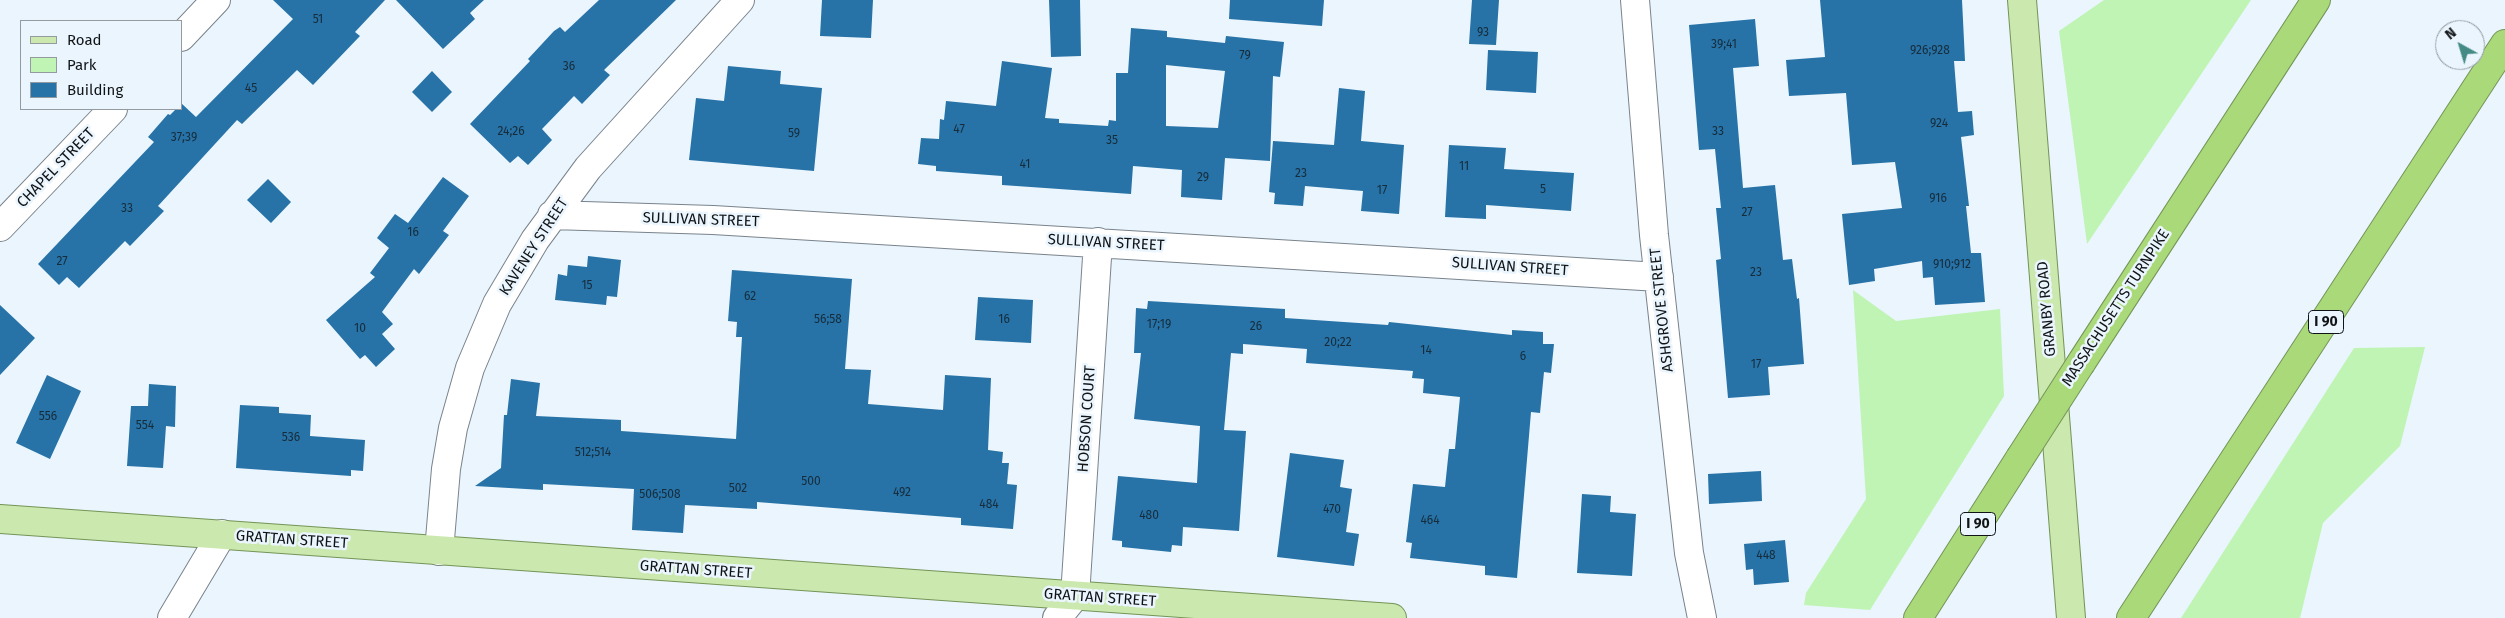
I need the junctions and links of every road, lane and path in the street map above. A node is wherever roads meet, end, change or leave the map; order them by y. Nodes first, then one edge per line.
1 (216, 0) edge
2 (740, 0) edge
3 (1635, 0) edge
4 (2022, 0) edge
5 (2316, 0) edge
6 (182, 36) edge
7 (2505, 44) edge
8 (112, 110) edge
9 (552, 215) junction
10 (0, 227) edge
11 (1098, 242) junction
12 (1658, 277) junction
13 (0, 519) edge
14 (222, 534) junction
15 (439, 551) junction
16 (1075, 596) junction
17 (2137, 608) edge
18 (172, 618) edge
19 (1057, 618) edge
20 (1392, 618) edge
21 (1702, 618) edge
22 (1918, 618) edge
23 (2071, 618) edge

1 - 6 street
2 - 9 street, KAVENEY STREET
3 - 12 street, ASHGROVE STREET
4 - 23 main road, GRANBY ROAD
5 - 22 highway, MASSACHUSETTS TURNPIKE / I 90, bridge
7 - 17 highway, I 90
8 - 10 street, CHAPEL STREET
9 - 11 street, SULLIVAN STREET
9 - 15 street, KAVENEY STREET
11 - 12 street, SULLIVAN STREET
11 - 16 street, HOBSON COURT
12 - 21 street, ASHGROVE STREET
13 - 14 main road, GRATTAN STREET
14 - 15 main road, GRATTAN STREET
14 - 18 street
15 - 16 main road, GRATTAN STREET
16 - 19 street
16 - 20 main road, GRATTAN STREET

